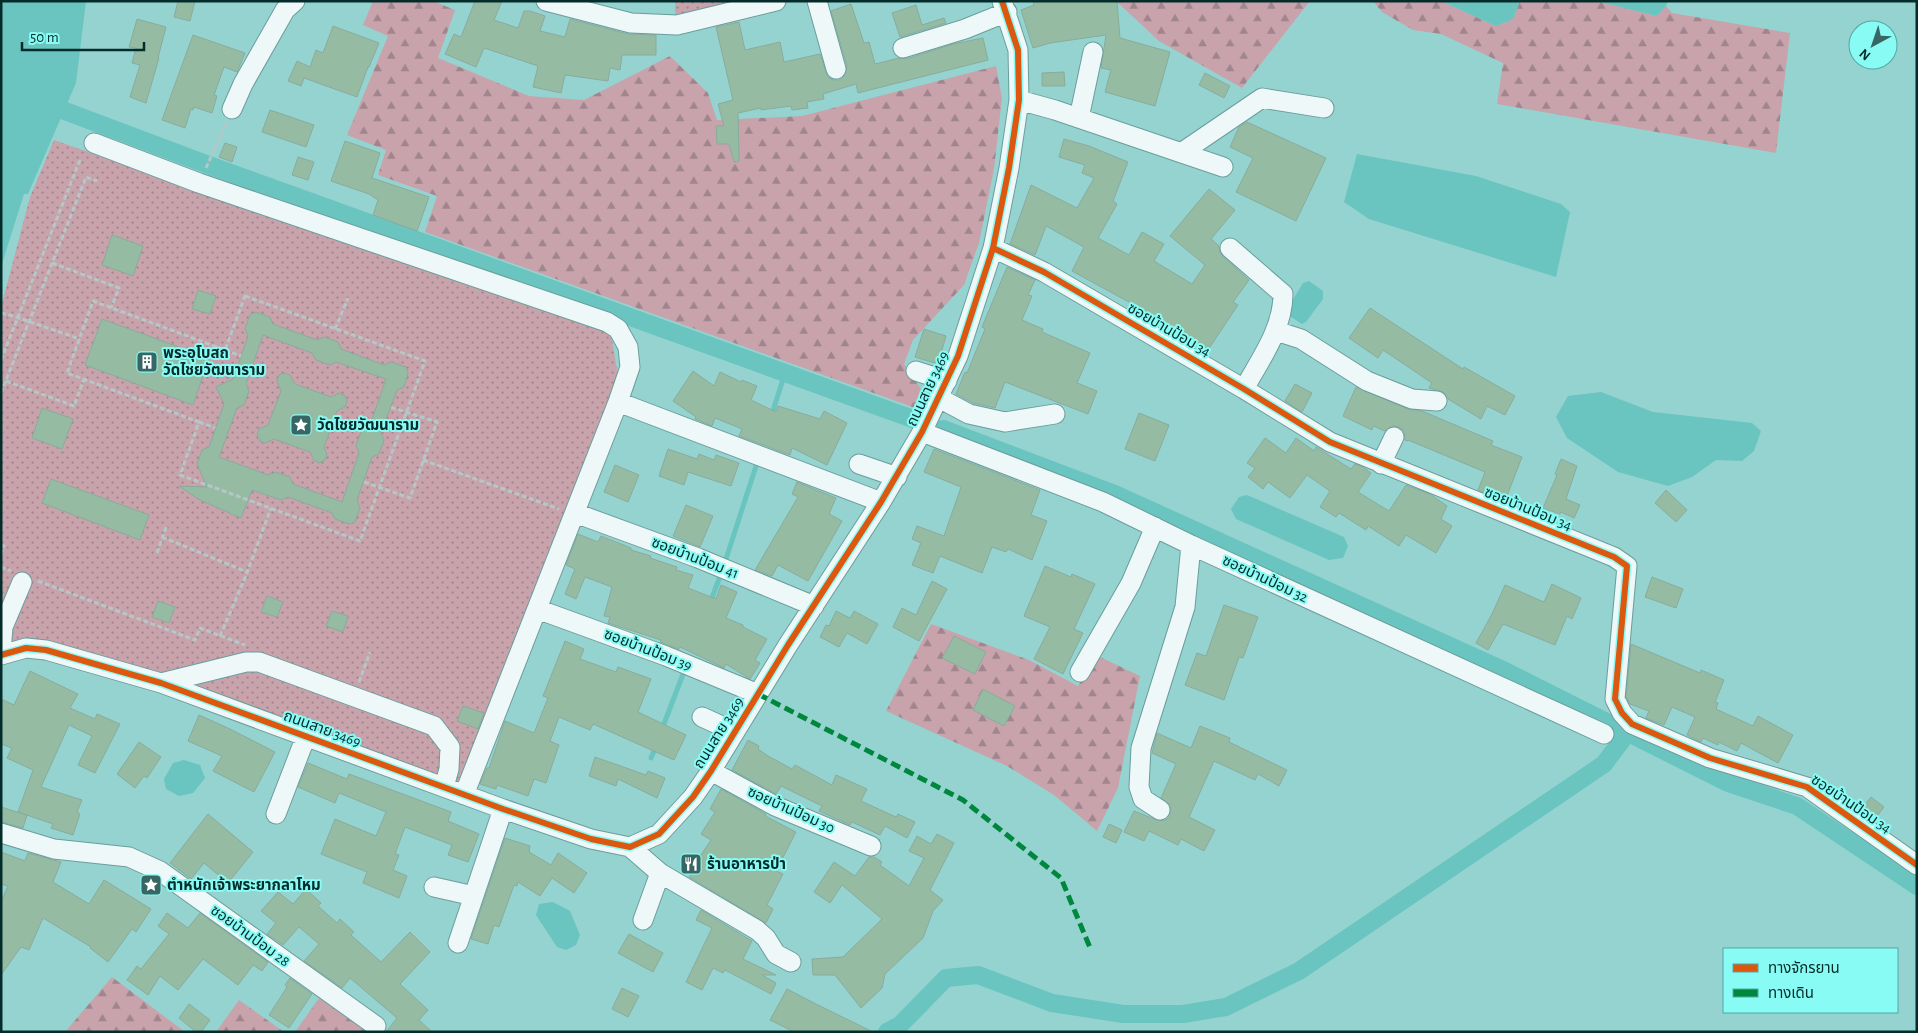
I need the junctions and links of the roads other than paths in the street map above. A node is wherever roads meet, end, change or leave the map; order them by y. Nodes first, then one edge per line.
1 (295, 1) edge
2 (546, 1) edge
3 (776, 1) edge
4 (817, 1) edge
5 (1004, 7) edge
6 (903, 48) dead end
7 (1093, 52) dead end
8 (836, 69) dead end
9 (1019, 100) junction
10 (1324, 108) dead end
11 (232, 109) road end
12 (1079, 118) junction
13 (94, 143) dead end
14 (1181, 153) junction
15 (1223, 167) dead end
16 (993, 248) junction
17 (1230, 248) dead end
18 (1276, 331) junction
19 (916, 371) dead end
20 (947, 381) junction
21 (1244, 389) junction
22 (939, 398) junction
23 (1437, 401) dead end
24 (618, 402) junction
25 (1055, 414) dead end
26 (922, 432) junction
27 (1394, 437) dead end
28 (859, 464) dead end
29 (1382, 464) junction
30 (897, 477) junction
31 (881, 502) junction
32 (569, 512) junction
33 (1155, 527) junction
34 (1191, 545) junction
35 (24, 578) road end
36 (814, 606) junction
37 (537, 609) junction
38 (1, 651) edge
39 (1, 655) edge
40 (1080, 672) dead end
41 (162, 683) junction
42 (758, 694) junction
43 (702, 717) dead end
44 (735, 732) junction
45 (1604, 734) dead end
46 (306, 736) junction
47 (711, 771) junction
48 (444, 787) junction
49 (464, 795) junction
50 (503, 809) junction
51 (1160, 810) dead end
52 (276, 814) dead end
53 (1, 833) edge
54 (871, 846) dead end
55 (630, 847) junction
56 (1917, 865) edge
57 (660, 873) junction
58 (434, 887) dead end
59 (474, 896) junction
60 (643, 920) dead end
61 (458, 943) dead end
62 (791, 962) dead end
63 (376, 1026) dead end

1 - 11 street
2 - 3 street
4 - 8 street
5 - 6 street
5 - 9 street, ถนนสาย 3469
7 - 12 street
9 - 12 street
9 - 16 street, ถนนสาย 3469
10 - 14 street
12 - 14 street
13 - 24 street
14 - 15 street
16 - 20 street, ถนนสาย 3469
16 - 21 street, ซอยบ้านป้อม 34
17 - 18 street
18 - 21 street
18 - 23 street
19 - 20 street
20 - 22 street, ถนนสาย 3469
21 - 29 street, ซอยบ้านป้อม 34
22 - 25 street
22 - 26 street, ถนนสาย 3469
24 - 31 street
24 - 32 street
26 - 30 street, ถนนสาย 3469
26 - 33 street, ซอยบ้านป้อม 32
27 - 29 street
28 - 30 street
29 - 56 street, ซอยบ้านป้อม 34
30 - 31 street, ถนนสาย 3469
31 - 36 street, ถนนสาย 3469
32 - 36 street, ซอยบ้านป้อม 41
32 - 37 street
33 - 34 street, ซอยบ้านป้อม 32
33 - 40 street
34 - 45 street, ซอยบ้านป้อม 32
34 - 51 street
35 - 38 street
36 - 42 street, ถนนสาย 3469
37 - 42 street, ซอยบ้านป้อม 39
37 - 49 street
39 - 41 street, ถนนสาย 3469
41 - 46 street, ถนนสาย 3469
41 - 48 street
42 - 44 street, ถนนสาย 3469
43 - 44 street
44 - 47 street, ถนนสาย 3469
46 - 48 street, ถนนสาย 3469
46 - 52 street
47 - 54 street, ซอยบ้านป้อม 30
47 - 55 street, ถนนสาย 3469
48 - 49 street, ถนนสาย 3469
49 - 50 street, ถนนสาย 3469
50 - 55 street, ถนนสาย 3469
50 - 59 street
53 - 63 street, ซอยบ้านป้อม 28
55 - 57 street
57 - 60 street
57 - 62 street
58 - 59 street
59 - 61 street

